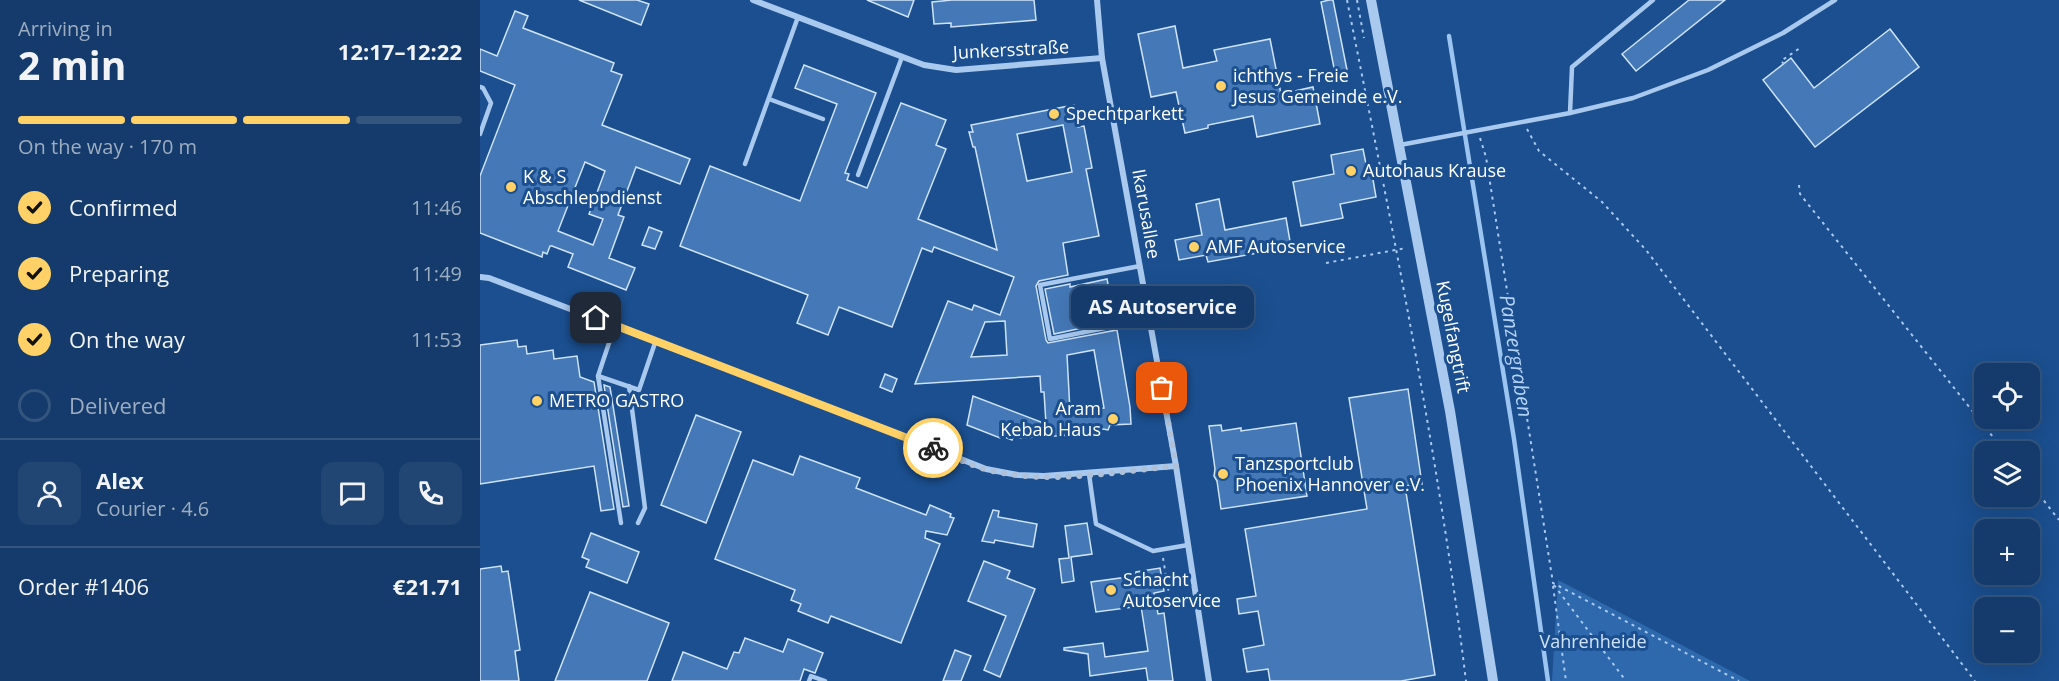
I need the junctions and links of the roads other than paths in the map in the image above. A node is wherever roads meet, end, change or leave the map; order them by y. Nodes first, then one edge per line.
1 (753, 0) edge
2 (1097, 0) edge
3 (1371, 0) edge
4 (1653, 0) edge
5 (1835, 0) edge
6 (798, 18) junction
7 (902, 57) junction
8 (1102, 58) junction
9 (480, 87) edge
10 (769, 99) junction
11 (1570, 113) junction
12 (823, 118) dead end
13 (480, 134) edge
14 (1400, 145) junction
15 (745, 164) dead end
16 (858, 175) dead end
17 (1140, 266) junction
18 (480, 277) edge
19 (1150, 319) junction
20 (615, 325) junction
21 (656, 340) junction
22 (598, 376) junction
23 (629, 387) junction
24 (1176, 466) junction
25 (1089, 474) junction
26 (621, 523) dead end
27 (638, 523) dead end
28 (1188, 545) junction
29 (809, 681) edge
30 (825, 681) edge
31 (1209, 681) edge
32 (1493, 681) edge

1 - 6 street, Junkersstraße
2 - 8 street, Ikarusallee
3 - 14 street, Kugelfangtrift
4 - 11 lane
5 - 11 lane
6 - 7 street, Junkersstraße
6 - 10 lane
7 - 8 street, Junkersstraße
7 - 16 lane
8 - 17 street, Ikarusallee
9 - 13 lane
10 - 12 lane
10 - 15 lane
11 - 14 lane
14 - 32 street, Kugelfangtrift
17 - 19 street, Ikarusallee
17 - 19 lane
18 - 20 street
19 - 24 street, Ikarusallee
20 - 21 street
20 - 22 lane
21 - 23 lane
21 - 25 street
22 - 23 lane
22 - 26 lane
23 - 27 lane
24 - 25 street
24 - 28 street, Ikarusallee
25 - 28 lane
28 - 31 street, Ikarusallee
29 - 30 lane

